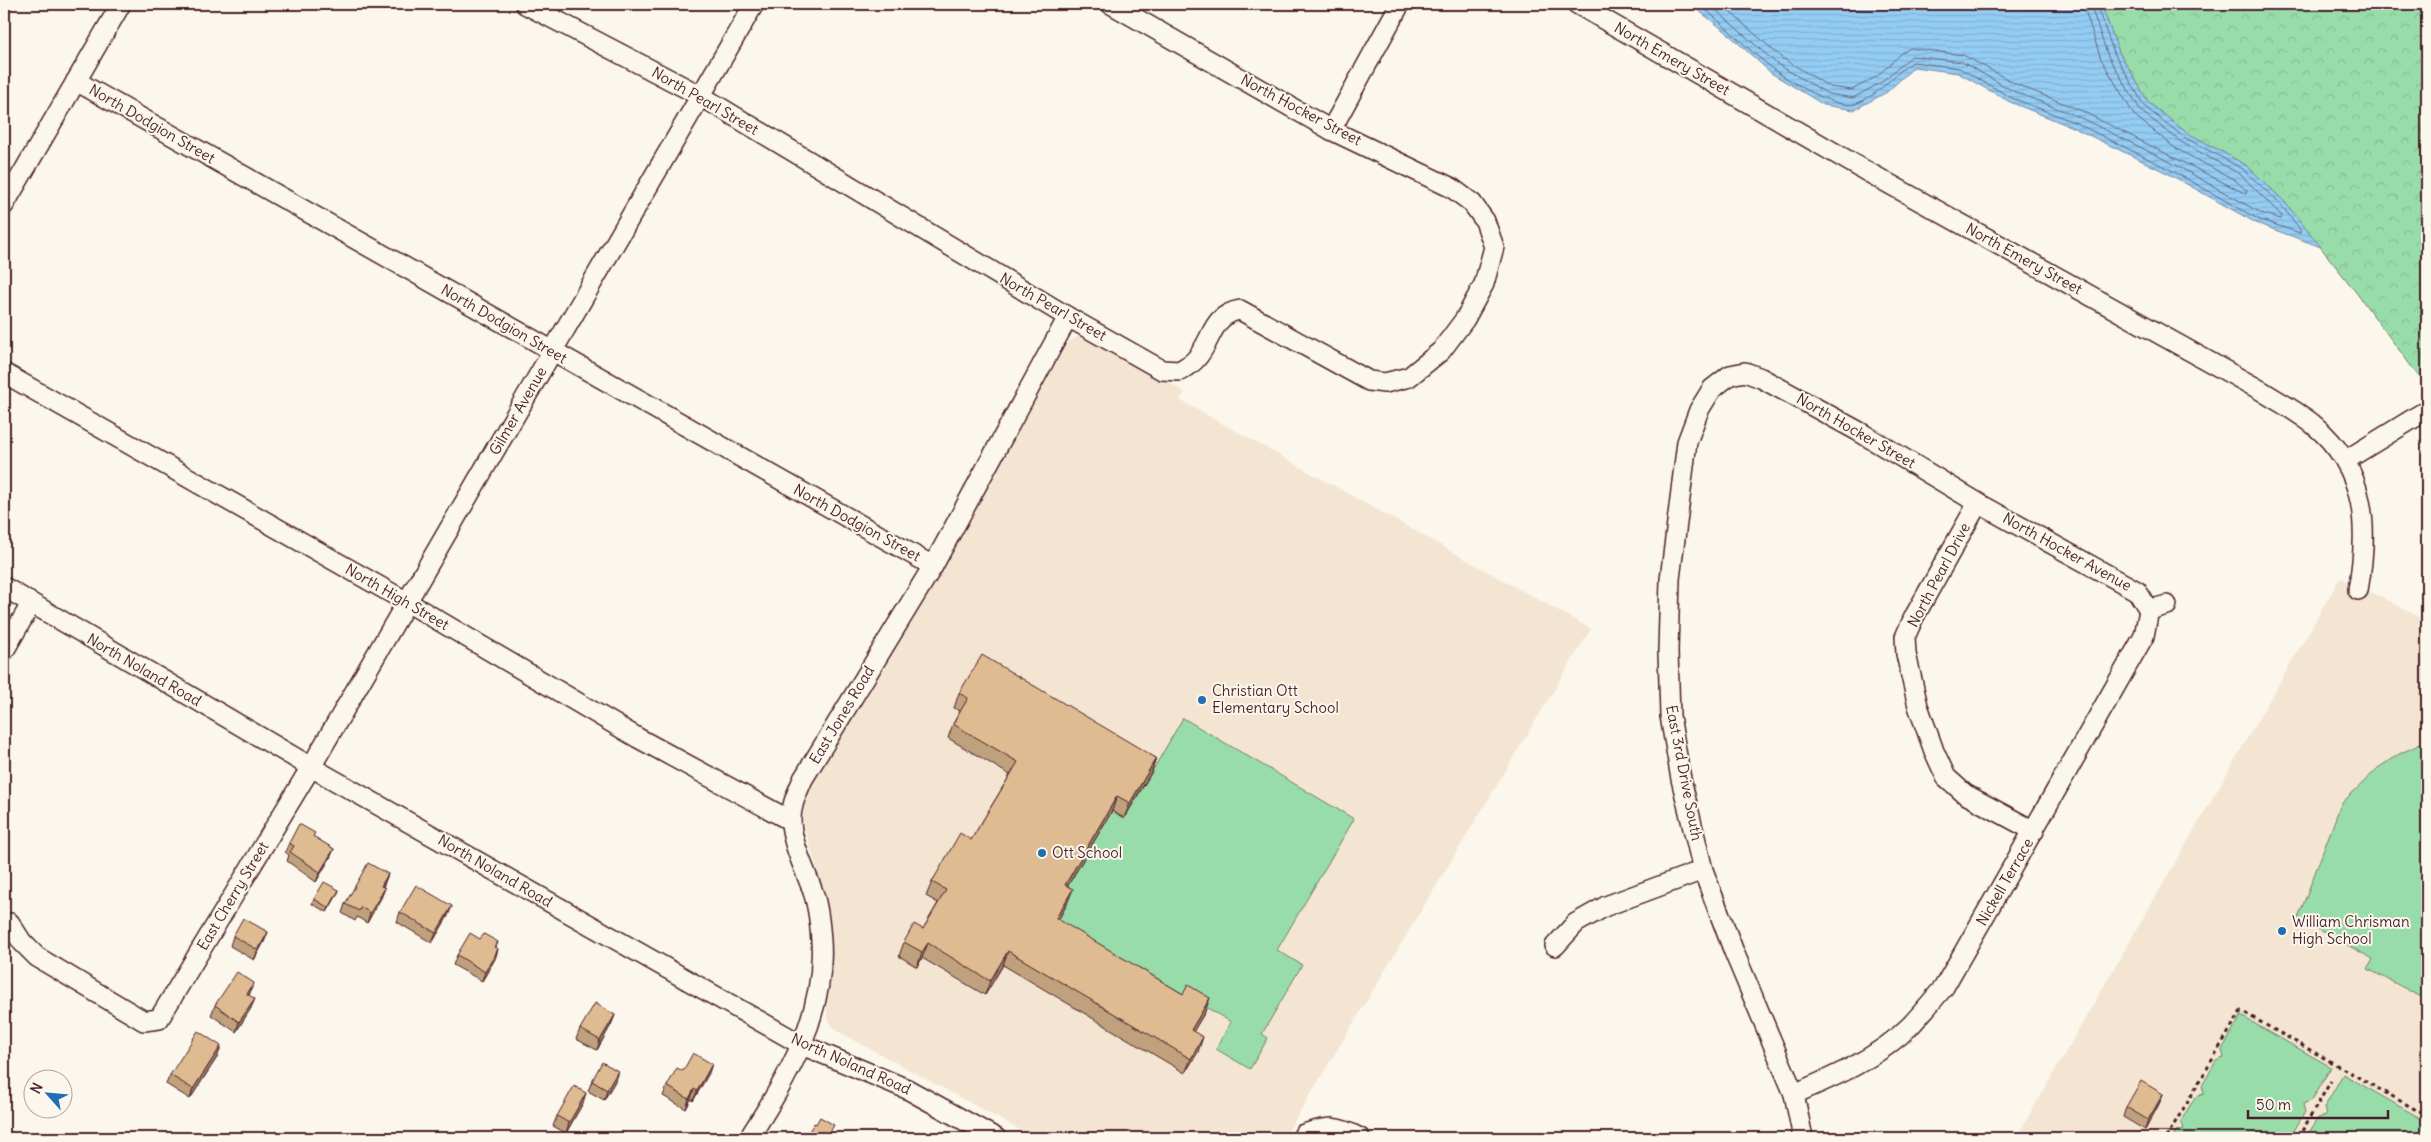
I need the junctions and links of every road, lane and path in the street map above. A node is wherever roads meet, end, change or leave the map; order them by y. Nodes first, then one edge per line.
1 (122, 4) edge
2 (525, 4) edge
3 (754, 4) edge
4 (1111, 4) edge
5 (1400, 4) edge
6 (1577, 4) edge
7 (76, 81) junction
8 (701, 96) junction
9 (1332, 130) junction
10 (4, 205) edge
11 (1485, 221) joint
12 (1068, 317) junction
13 (553, 351) junction
14 (4, 372) edge
15 (1730, 375) joint
16 (2427, 410) edge
17 (2346, 460) junction
18 (1978, 503) junction
19 (933, 566) junction
20 (4, 587) edge
21 (2358, 590) dead end
22 (408, 602) junction
23 (31, 604) junction
24 (2158, 608) joint
25 (4, 651) edge
26 (311, 767) junction
27 (791, 821) junction
28 (2034, 831) junction
29 (1703, 870) junction
30 (10, 923) dead end
31 (1555, 946) dead end
32 (802, 1045) junction
33 (2331, 1081) dead end
34 (1794, 1094) junction
35 (2427, 1116) edge
36 (1308, 1135) edge
37 (749, 1138) edge
38 (996, 1138) edge
39 (1360, 1138) edge
40 (1803, 1138) edge
41 (2166, 1138) edge
42 (2298, 1138) edge

1 - 7 street
2 - 8 street, North Pearl Street
3 - 8 street, Gilmer Avenue
4 - 9 street, North Hocker Street
5 - 9 street
6 - 17 street, North Emery Street
7 - 10 street
7 - 13 street, North Dodgion Street
8 - 12 street, North Pearl Street
8 - 13 street, Gilmer Avenue
9 - 11 street, North Hocker Street
11 - 12 street, North Pearl Street
12 - 19 street, East Jones Road
13 - 19 street, North Dodgion Street
13 - 22 street, Gilmer Avenue
14 - 22 street, North High Street
15 - 18 street, North Hocker Street
15 - 29 street, East 3rd Drive South
16 - 17 street
17 - 21 street, North Emery Street
18 - 24 street, North Hocker Avenue
18 - 28 street, North Pearl Drive
19 - 27 street, East Jones Road
20 - 23 street, North Noland Road
22 - 26 street, Gilmer Avenue
22 - 27 street, North High Street
23 - 25 street
23 - 26 street, North Noland Road
24 - 28 street, Nickell Terrace
26 - 30 street, East Cherry Street
26 - 32 street, North Noland Road
27 - 32 street, East Jones Road
28 - 34 street, Nickell Terrace
29 - 31 street
29 - 34 street, East 3rd Drive South
32 - 37 street, East Jones Road
32 - 38 street, North Noland Road
33 - 42 path
34 - 40 street, East 3rd Drive South
35 - 41 path
36 - 39 street

